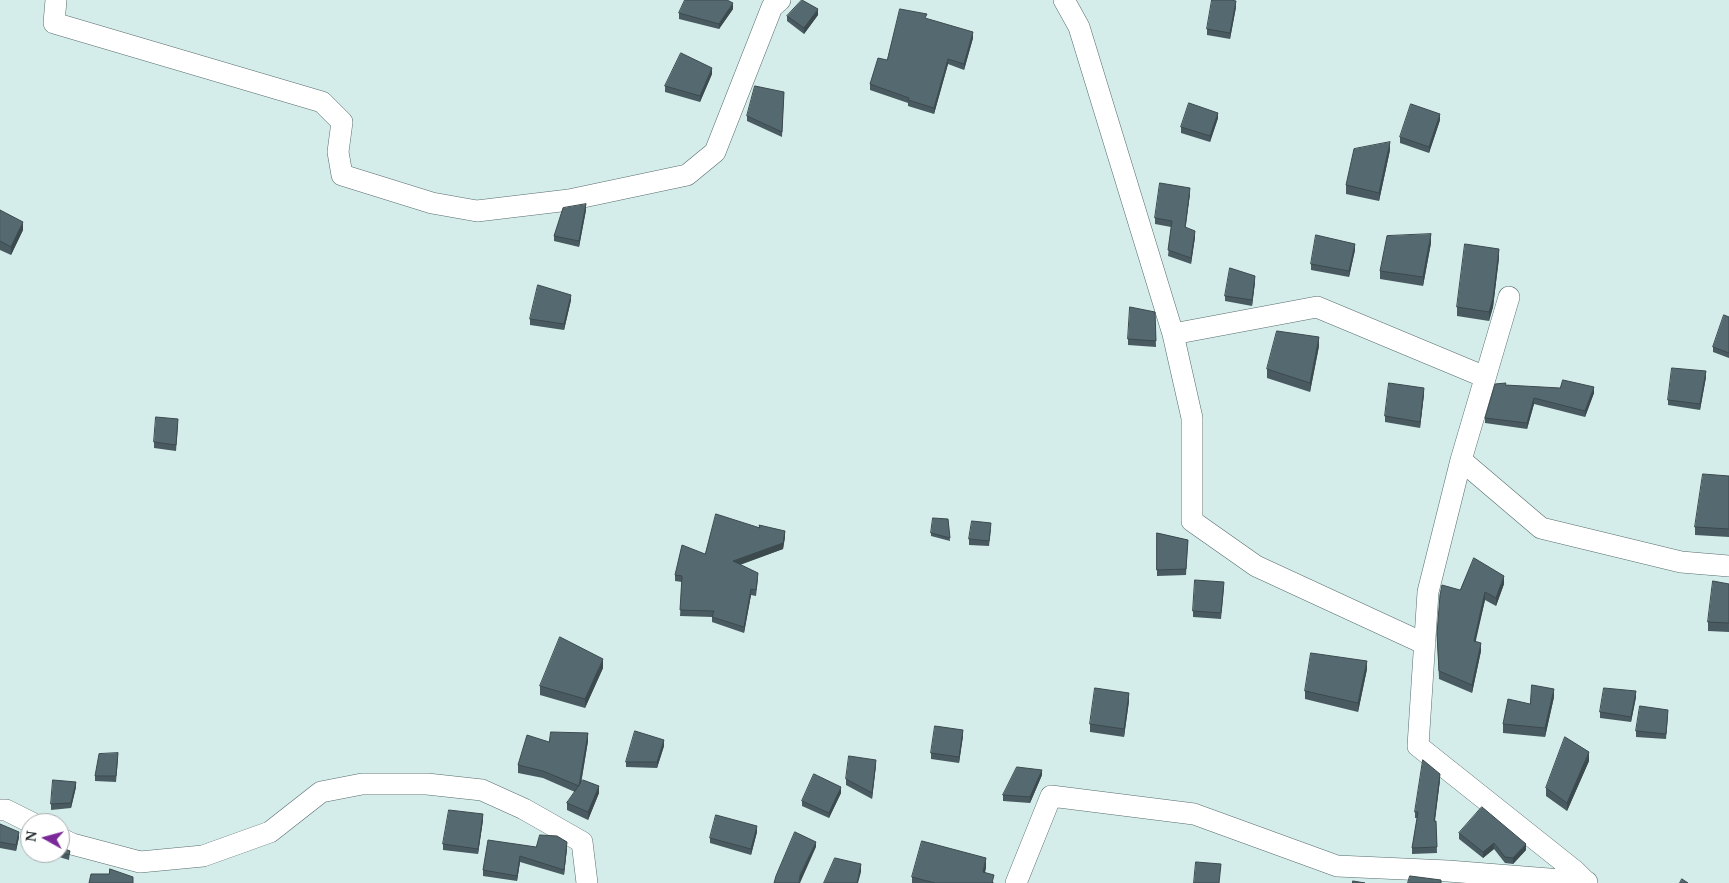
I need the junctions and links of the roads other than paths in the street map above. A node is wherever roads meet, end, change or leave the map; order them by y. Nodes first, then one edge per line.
1 (56, 0) edge
2 (780, 0) edge
3 (1064, 0) edge
4 (1509, 298) dead end
5 (1173, 334) junction
6 (1485, 378) junction
7 (1460, 460) junction
8 (1729, 566) edge
9 (1425, 644) junction
10 (0, 810) edge
11 (20, 817) edge
12 (70, 843) edge
13 (1447, 877) edge
14 (587, 883) edge
15 (1016, 883) edge
16 (1587, 883) edge

1 - 2 street
3 - 5 street
4 - 6 street
5 - 6 street
5 - 9 street
6 - 7 street
7 - 8 street
7 - 9 street
9 - 16 street
10 - 11 street
12 - 14 street
13 - 15 street
13 - 16 street

